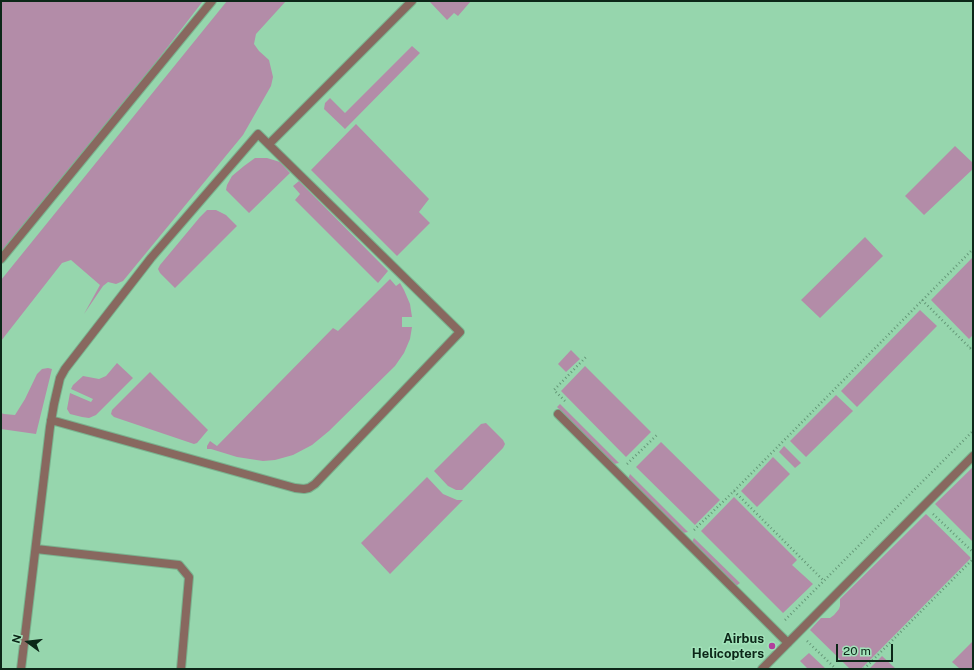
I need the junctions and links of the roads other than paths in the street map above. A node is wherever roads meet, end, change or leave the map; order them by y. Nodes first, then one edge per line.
1 (212, 1) edge
2 (412, 1) edge
3 (269, 144) junction
4 (1, 259) edge
5 (558, 414) dead end
6 (51, 420) junction
7 (973, 456) edge
8 (36, 548) junction
9 (788, 643) junction
10 (21, 669) edge
11 (181, 669) edge
12 (762, 669) edge

1 - 4 lane
2 - 3 lane
3 - 6 lane
3 - 6 lane
5 - 9 lane
6 - 8 lane
7 - 9 lane
8 - 10 lane
8 - 11 lane
9 - 12 lane

